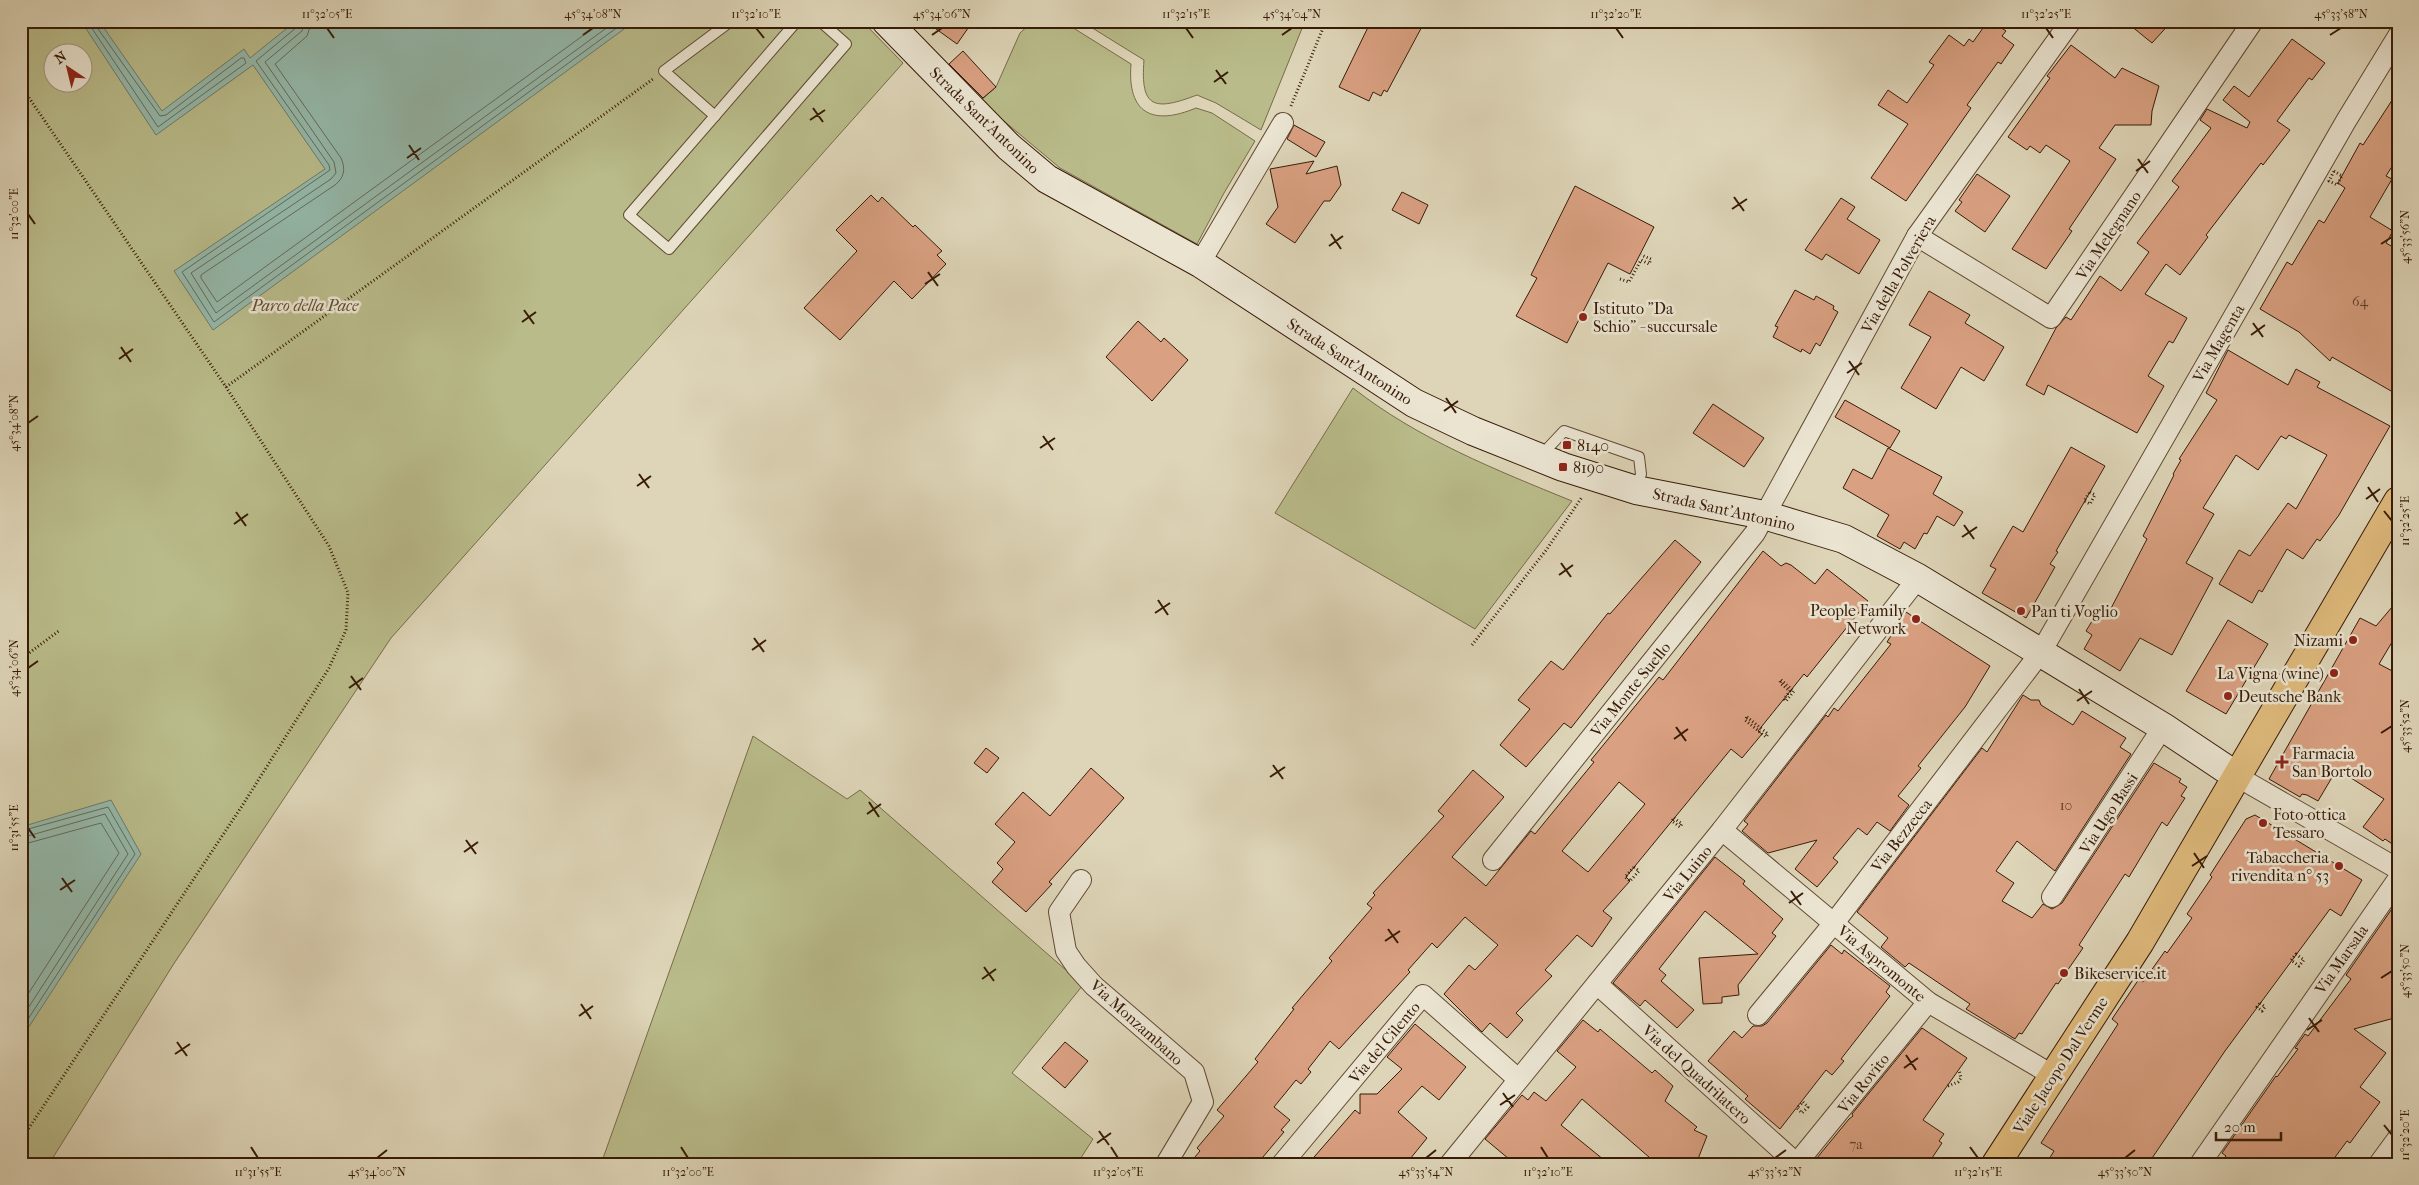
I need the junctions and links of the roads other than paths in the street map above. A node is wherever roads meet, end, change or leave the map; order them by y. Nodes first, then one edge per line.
1 (730, 21) edge
2 (797, 21) edge
3 (820, 21) edge
4 (886, 21) edge
5 (2070, 21) edge
6 (2253, 21) edge
7 (2398, 36) edge
8 (715, 116) junction
9 (1283, 123) road end
10 (1917, 236) junction
11 (1200, 264) junction
12 (2398, 501) edge
13 (1764, 515) junction
14 (1918, 578) junction
15 (2041, 652) junction
16 (2163, 727) junction
17 (2238, 777) junction
18 (1722, 830) junction
19 (1493, 860) dead end
20 (2398, 870) edge
21 (2398, 879) edge
22 (1081, 880) dead end
23 (2052, 897) dead end
24 (1834, 923) junction
25 (1597, 984) junction
26 (1928, 1002) junction
27 (1758, 1015) dead end
28 (2054, 1076) junction
29 (1518, 1079) junction
30 (2398, 1138) edge
31 (1460, 1160) edge
32 (1166, 1164) edge
33 (1282, 1164) edge
34 (1797, 1164) edge
35 (1996, 1164) edge
36 (2200, 1164) edge
37 (2378, 1164) edge

1 - 8 lane
2 - 8 lane
3 - 8 lane
4 - 11 main road, Strada Sant'Antonino
5 - 10 street, Via della Polveriera
6 - 10 street, Via Melegnano
7 - 15 street, Via Magenta
9 - 11 street
10 - 13 street, Via della Polveriera
11 - 13 main road, Strada Sant'Antonino
12 - 17 main road, Viale Jacopo Dal Verme
13 - 14 main road, Strada Sant'Antonino
13 - 19 street, Via Monte Suello
14 - 15 main road, Strada Sant'Antonino
14 - 18 street, Via Luino
15 - 16 main road, Strada Sant'Antonino
15 - 24 street, Via Bezzecca
16 - 17 main road, Strada Sant'Antonino
16 - 23 street, Via Ugo Bassi
17 - 20 street
17 - 28 main road, Viale Jacopo Dal Verme
18 - 24 street, Via Aspromonte
18 - 25 street, Via Luino
21 - 36 street, Via Marsala
22 - 32 street, Via Monzambano
24 - 26 street, Via Aspromonte
24 - 27 street, Via Bezzecca
25 - 29 street, Via Luino
25 - 34 street, Via del Quadrilatero
26 - 28 street, Via Aspromonte
26 - 34 street, Via Rovito
28 - 35 main road, Viale Jacopo Dal Verme
29 - 31 street, Via Luino
29 - 33 street, Via del Cilento
30 - 37 street

